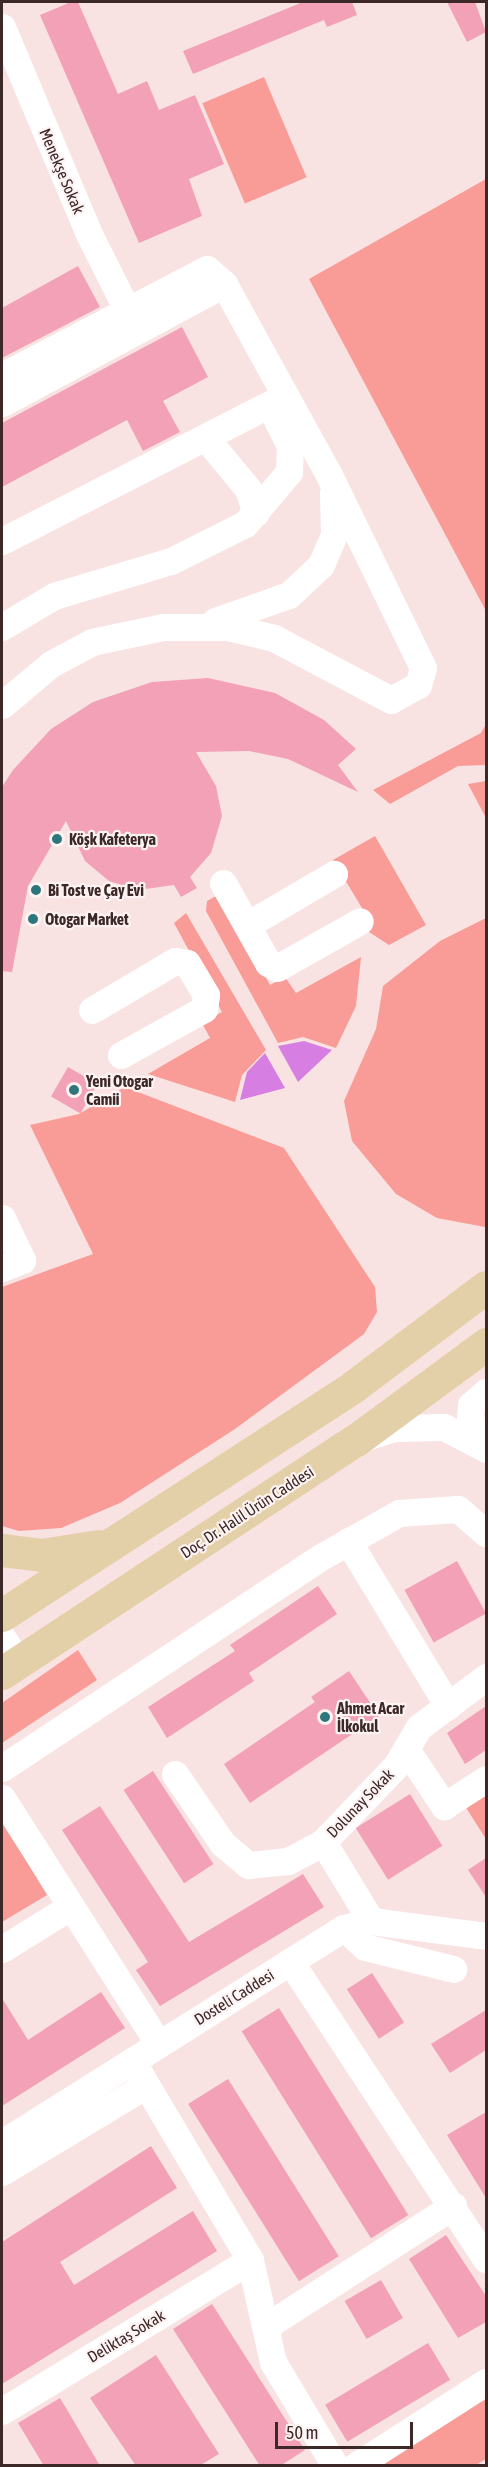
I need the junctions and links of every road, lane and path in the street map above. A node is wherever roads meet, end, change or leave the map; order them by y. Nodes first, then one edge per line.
1 (2, 27) edge
2 (216, 288) junction
3 (128, 312) junction
4 (2, 376) edge
5 (278, 400) junction
6 (2, 403) edge
7 (206, 437) junction
8 (330, 477) junction
9 (256, 513) junction
10 (2, 541) edge
11 (187, 626) junction
12 (2, 627) edge
13 (2, 705) edge
14 (334, 874) dead end
15 (223, 884) dead end
16 (360, 921) dead end
17 (247, 925) junction
18 (92, 1010) dead end
19 (121, 1055) dead end
20 (2, 1218) edge
21 (2, 1268) edge
22 (486, 1287) edge
23 (486, 1344) edge
24 (486, 1392) edge
25 (356, 1440) junction
26 (484, 1447) edge
27 (486, 1533) edge
28 (126, 1538) junction
29 (348, 1541) junction
30 (2, 1550) edge
31 (2, 1615) edge
32 (71, 1627) junction
33 (7, 1657) edge
34 (486, 1677) edge
35 (448, 1706) junction
36 (406, 1749) junction
37 (2, 1768) edge
38 (175, 1774) dead end
39 (486, 1779) edge
40 (2, 1798) edge
41 (323, 1842) junction
42 (68, 1908) junction
43 (371, 1921) junction
44 (344, 1928) junction
45 (486, 1936) edge
46 (2, 1949) edge
47 (290, 1961) junction
48 (453, 1969) dead end
49 (159, 2044) junction
50 (132, 2061) junction
51 (147, 2085) junction
52 (2, 2143) edge
53 (2, 2172) edge
54 (453, 2206) junction
55 (482, 2242) edge
56 (250, 2260) junction
57 (265, 2327) junction
58 (486, 2382) edge
59 (2, 2412) edge
60 (336, 2464) edge

1 - 3 street, Menekşe Sokak
2 - 3 street
2 - 5 street
2 - 6 street
3 - 4 street
5 - 7 street
5 - 8 street
5 - 9 street
7 - 9 street
7 - 10 street
8 - 11 street
8 - 11 street
9 - 12 street
11 - 13 street
14 - 17 street
15 - 17 street
16 - 17 street
18 - 19 street
20 - 21 street
22 - 28 main road
23 - 25 main road, Doç. Dr. Halil Ürün Caddesi
24 - 26 street
25 - 26 street
25 - 32 main road, Doç. Dr. Halil Ürün Caddesi
27 - 29 street
28 - 30 main road
28 - 31 main road
28 - 32 main road
29 - 35 street
29 - 37 street
32 - 33 main road, Doç. Dr. Halil Ürün Caddesi
34 - 35 street, Dolunay Sokak
35 - 36 street, Dolunay Sokak
36 - 39 street
36 - 41 street, Dolunay Sokak
38 - 41 street, Dolunay Sokak
40 - 42 street
41 - 43 street
42 - 46 street
42 - 49 street
43 - 44 street, Dosteli Caddesi
43 - 45 street, Dosteli Caddesi
44 - 47 street, Dosteli Caddesi
44 - 48 street
47 - 49 street, Dosteli Caddesi
47 - 54 street
49 - 50 street, Dosteli Caddesi
50 - 51 street
50 - 52 street, Dosteli Caddesi
51 - 53 street
51 - 56 street
54 - 55 street
54 - 57 street
56 - 57 street
56 - 59 street, Deliktaş Sokak
57 - 60 street
58 - 60 street

